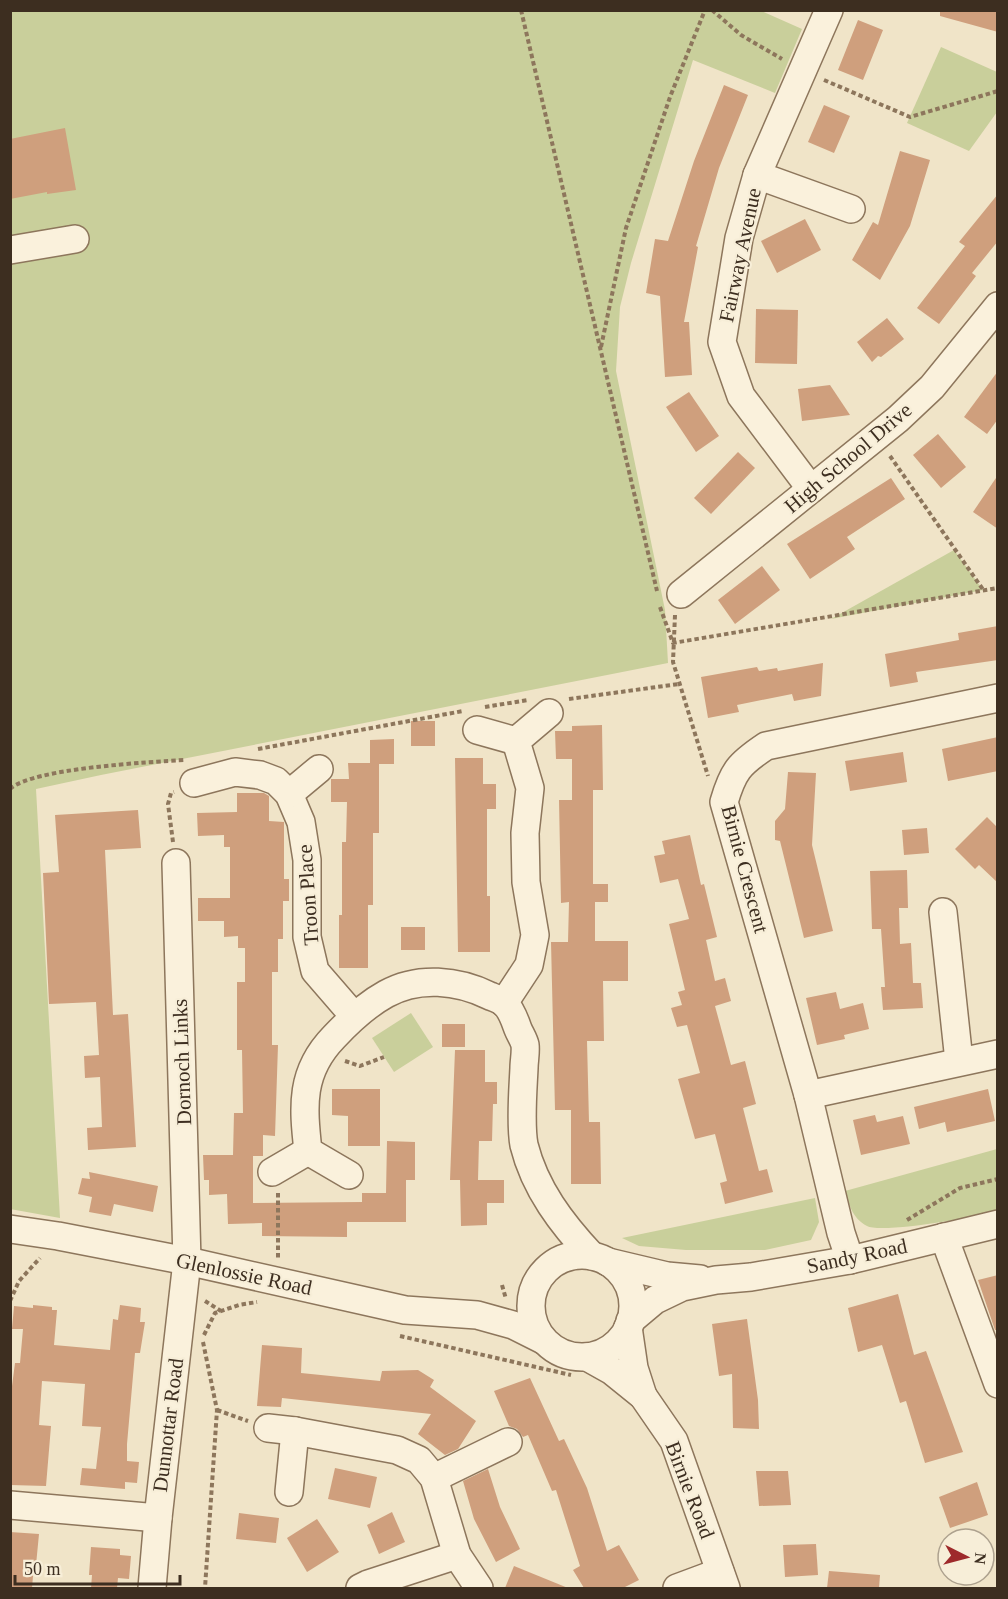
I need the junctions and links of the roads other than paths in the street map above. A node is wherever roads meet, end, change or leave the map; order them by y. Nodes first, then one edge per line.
1 (829, 10) edge
2 (757, 175) junction
3 (850, 209) dead end
4 (75, 239) dead end
5 (10, 250) edge
6 (998, 306) edge
7 (811, 489) junction
8 (681, 594) road end
9 (998, 698) edge
10 (541, 707) road end
11 (473, 716) road end
12 (516, 741) junction
13 (319, 769) dead end
14 (191, 771) road end
15 (289, 794) junction
16 (176, 863) road end
17 (943, 912) dead end
18 (504, 1003) junction
19 (354, 1016) junction
20 (998, 1054) edge
21 (959, 1061) junction
22 (807, 1095) junction
23 (308, 1151) junction
24 (275, 1170) road end
25 (350, 1175) dead end
26 (549, 1205) junction
27 (998, 1224) edge
28 (10, 1229) edge
29 (944, 1237) junction
30 (600, 1259) junction
31 (850, 1260) junction
32 (187, 1261) junction
33 (542, 1276) junction
34 (716, 1280) junction
35 (477, 1315) junction
36 (629, 1324) junction
37 (543, 1340) junction
38 (582, 1366) junction
39 (998, 1384) edge
40 (643, 1396) junction
41 (268, 1428) road end
42 (295, 1431) junction
43 (508, 1442) dead end
44 (434, 1478) junction
45 (289, 1492) dead end
46 (10, 1505) edge
47 (158, 1518) junction
48 (457, 1555) junction
49 (723, 1580) edge
50 (152, 1588) edge
51 (360, 1588) edge
52 (479, 1588) edge
53 (677, 1588) edge

1 - 2 street, Fairway Avenue
2 - 3 street, Fairway Avenue
2 - 7 street, Fairway Avenue
4 - 5 street
6 - 7 street, High School Drive
7 - 8 street, High School Drive
9 - 22 street, Birnie Crescent
10 - 12 street
11 - 12 street
12 - 18 street
13 - 15 street
14 - 15 street
15 - 19 street, Troon Place
16 - 32 street, Dornoch Links
17 - 21 street
18 - 19 street
18 - 26 street
19 - 23 street
20 - 21 street
21 - 22 street
22 - 31 street, Birnie Crescent
23 - 24 street
23 - 25 street
26 - 30 street
26 - 33 street
27 - 29 street, Sandy Road
28 - 32 street, Glenlossie Road
29 - 31 street, Sandy Road
29 - 39 street
30 - 33 street
30 - 34 street, Sandy Road
30 - 36 street
31 - 34 street, Sandy Road
32 - 35 street, Glenlossie Road
32 - 47 street, Dunnottar Road
33 - 35 street, Glenlossie Road
33 - 37 street
34 - 36 street, Sandy Road
35 - 37 street, Glenlossie Road
36 - 38 street
36 - 40 street, Birnie Road
37 - 38 street
38 - 40 street, Birnie Road
40 - 49 street, Birnie Road
41 - 42 street
42 - 44 street
42 - 45 street
43 - 44 street
44 - 48 street
46 - 47 street
47 - 50 street, Dunnottar Road
48 - 51 street
48 - 52 street
49 - 53 street

